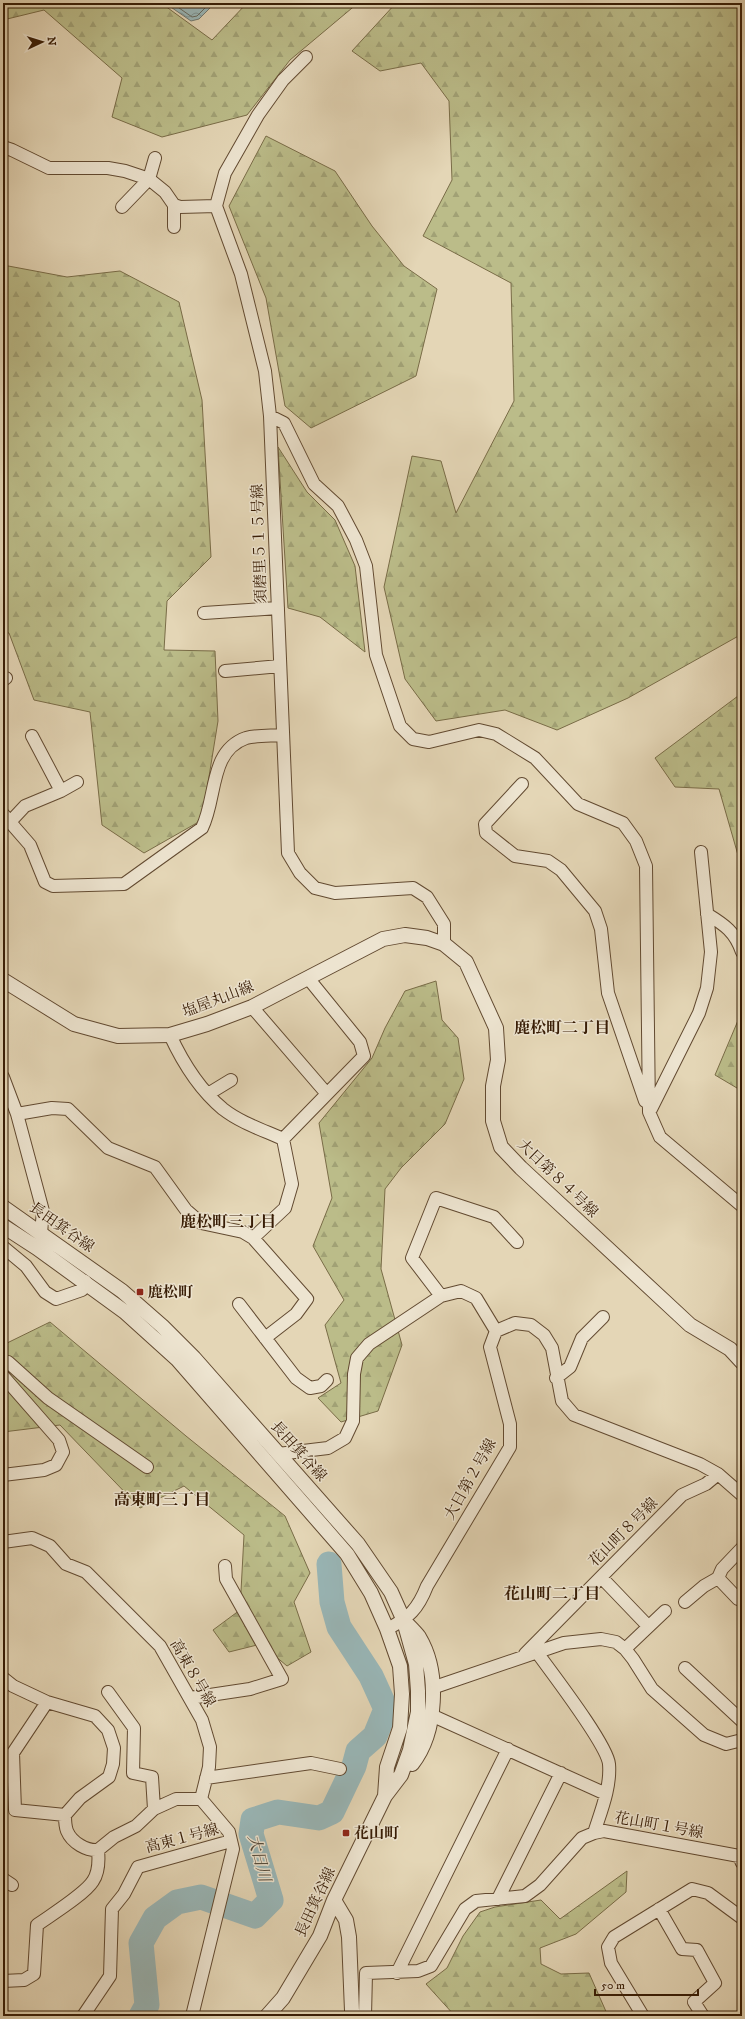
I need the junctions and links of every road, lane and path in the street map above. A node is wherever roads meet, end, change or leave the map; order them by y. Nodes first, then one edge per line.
1 (306, 57) dead end
2 (3, 147) edge
3 (155, 158) dead end
4 (149, 179) junction
5 (174, 204) junction
6 (216, 206) junction
7 (122, 207) dead end
8 (174, 227) dead end
9 (270, 416) junction
10 (278, 608) junction
11 (204, 614) dead end
12 (280, 666) junction
13 (225, 671) dead end
14 (283, 735) junction
15 (32, 736) dead end
16 (77, 782) dead end
17 (522, 784) dead end
18 (61, 791) junction
19 (7, 818) edge
20 (701, 852) dead end
21 (707, 914) junction
22 (444, 944) junction
23 (742, 952) edge
24 (308, 978) junction
25 (3, 980) edge
26 (252, 1007) junction
27 (170, 1035) junction
28 (3, 1077) edge
29 (231, 1080) dead end
30 (208, 1094) junction
31 (327, 1094) junction
32 (649, 1112) junction
33 (17, 1114) junction
34 (283, 1139) junction
35 (742, 1206) edge
36 (3, 1207) edge
37 (3, 1226) edge
38 (41, 1233) junction
39 (253, 1238) junction
40 (517, 1242) dead end
41 (3, 1247) edge
42 (85, 1281) junction
43 (441, 1296) junction
44 (239, 1304) dead end
45 (603, 1317) dead end
46 (496, 1331) junction
47 (265, 1338) junction
48 (742, 1362) edge
49 (3, 1366) edge
50 (3, 1376) edge
51 (556, 1378) junction
52 (327, 1380) dead end
53 (278, 1454) junction
54 (147, 1467) dead end
55 (718, 1474) junction
56 (3, 1475) edge
57 (742, 1495) edge
58 (3, 1542) edge
59 (742, 1548) edge
60 (225, 1566) dead end
61 (601, 1577) junction
62 (718, 1578) junction
63 (742, 1600) edge
64 (685, 1602) dead end
65 (666, 1611) dead end
66 (404, 1621) junction
67 (648, 1626) junction
68 (387, 1629) junction
69 (625, 1649) junction
70 (536, 1651) junction
71 (523, 1655) junction
72 (685, 1668) dead end
73 (3, 1678) edge
74 (432, 1688) junction
75 (108, 1692) dead end
76 (190, 1698) junction
77 (47, 1702) junction
78 (431, 1715) junction
79 (742, 1721) edge
80 (742, 1740) edge
81 (508, 1749) junction
82 (340, 1769) dead end
83 (561, 1773) junction
84 (401, 1775) junction
85 (206, 1778) junction
86 (606, 1794) junction
87 (385, 1796) junction
88 (201, 1799) junction
89 (154, 1809) junction
90 (65, 1814) junction
91 (594, 1833) junction
92 (232, 1847) junction
93 (98, 1850) junction
94 (740, 1859) edge
95 (498, 1898) junction
96 (334, 1900) junction
97 (659, 1909) junction
98 (742, 1918) edge
99 (397, 1973) junction
100 (3, 1980) edge
101 (83, 2016) edge
102 (192, 2016) edge
103 (266, 2016) edge
104 (355, 2016) edge
105 (365, 2016) edge
106 (643, 2016) edge
107 (703, 2016) edge

1 - 6 street
2 - 4 street
3 - 4 street
4 - 5 street
4 - 7 street
5 - 6 street
5 - 8 street
6 - 9 street, 須磨里５１５号線
9 - 10 street, 須磨里５１５号線
9 - 32 street
10 - 11 street
10 - 12 street, 須磨里５１５号線
12 - 13 street
12 - 14 street, 須磨里５１５号線
14 - 19 street
14 - 22 street, 須磨里５１５号線
15 - 18 street
16 - 18 street
17 - 32 street
18 - 19 street
20 - 21 street
21 - 23 street
21 - 32 street
22 - 24 street, 塩屋丸山線
22 - 48 street, 大日第８４号線
24 - 26 street, 塩屋丸山線
24 - 31 street
25 - 27 street, 塩屋丸山線
26 - 27 street, 塩屋丸山線
26 - 31 street
27 - 30 street
28 - 33 street
29 - 30 street
30 - 34 street
31 - 34 street
32 - 35 street
33 - 38 street
33 - 39 street
34 - 39 street
36 - 38 street, 長田箕谷線
37 - 42 street, 長田箕谷線
38 - 53 street, 長田箕谷線
39 - 47 street
40 - 43 street
41 - 42 street
42 - 68 street, 長田箕谷線
43 - 46 street
43 - 53 street
44 - 47 street
45 - 51 street
46 - 51 street
46 - 66 street, 大日第２号線
47 - 52 street
49 - 54 street
50 - 56 street
51 - 55 street
53 - 66 street, 長田箕谷線
55 - 57 street
55 - 61 street, 花山町８号線
58 - 76 street, 高東８号線
59 - 62 street
60 - 76 street
61 - 67 street
61 - 71 street, 花山町８号線
62 - 63 street
62 - 64 street
65 - 67 street
66 - 68 street, 大日第２号線
66 - 74 street
66 - 84 street, 長田箕谷線
67 - 69 street
68 - 87 street, 長田箕谷線
69 - 70 street
69 - 80 street
70 - 71 street
70 - 86 street
71 - 74 street
72 - 79 street
73 - 77 street
74 - 78 street
75 - 89 street
76 - 85 street, 高東８号線
77 - 90 street
77 - 90 street
78 - 81 street
78 - 84 street
81 - 83 street
81 - 99 street
82 - 85 street
83 - 86 street
83 - 95 street
84 - 87 street, 長田箕谷線
85 - 88 street, 高東８号線
86 - 91 street
87 - 96 street, 長田箕谷線
88 - 89 street
88 - 92 street
89 - 93 street
90 - 93 street
91 - 94 street, 花山町１号線
91 - 95 street, 花山町１号線
92 - 101 street, 高東１号線
92 - 102 street
93 - 100 street
95 - 99 street, 花山町１号線
96 - 103 street, 長田箕谷線
96 - 104 street
97 - 98 street
97 - 106 street
97 - 107 street
99 - 105 street, 花山町１号線

